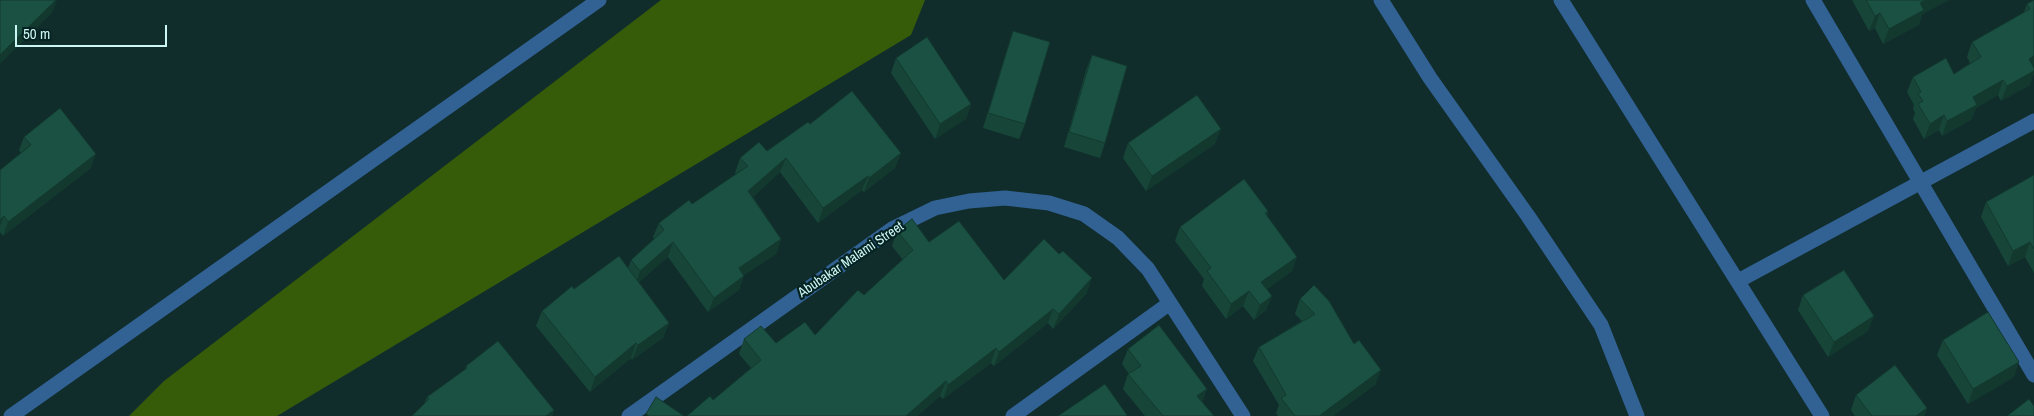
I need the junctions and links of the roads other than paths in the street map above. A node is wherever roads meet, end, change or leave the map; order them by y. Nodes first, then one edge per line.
1 (599, 0) edge
2 (1381, 0) edge
3 (1561, 0) edge
4 (1813, 0) edge
5 (2034, 121) edge
6 (1921, 182) junction
7 (1738, 281) junction
8 (1170, 303) junction
9 (2034, 376) edge
10 (11, 416) edge
11 (629, 416) edge
12 (1013, 416) edge
13 (1243, 416) edge
14 (1637, 416) edge
15 (1822, 416) edge

1 - 10 street
2 - 14 street
3 - 7 street
4 - 6 street
5 - 6 street
6 - 7 street
6 - 9 street
7 - 15 street
8 - 11 street, Abubakar Malami Street
8 - 12 street
8 - 13 street, Abubakar Malami Street

